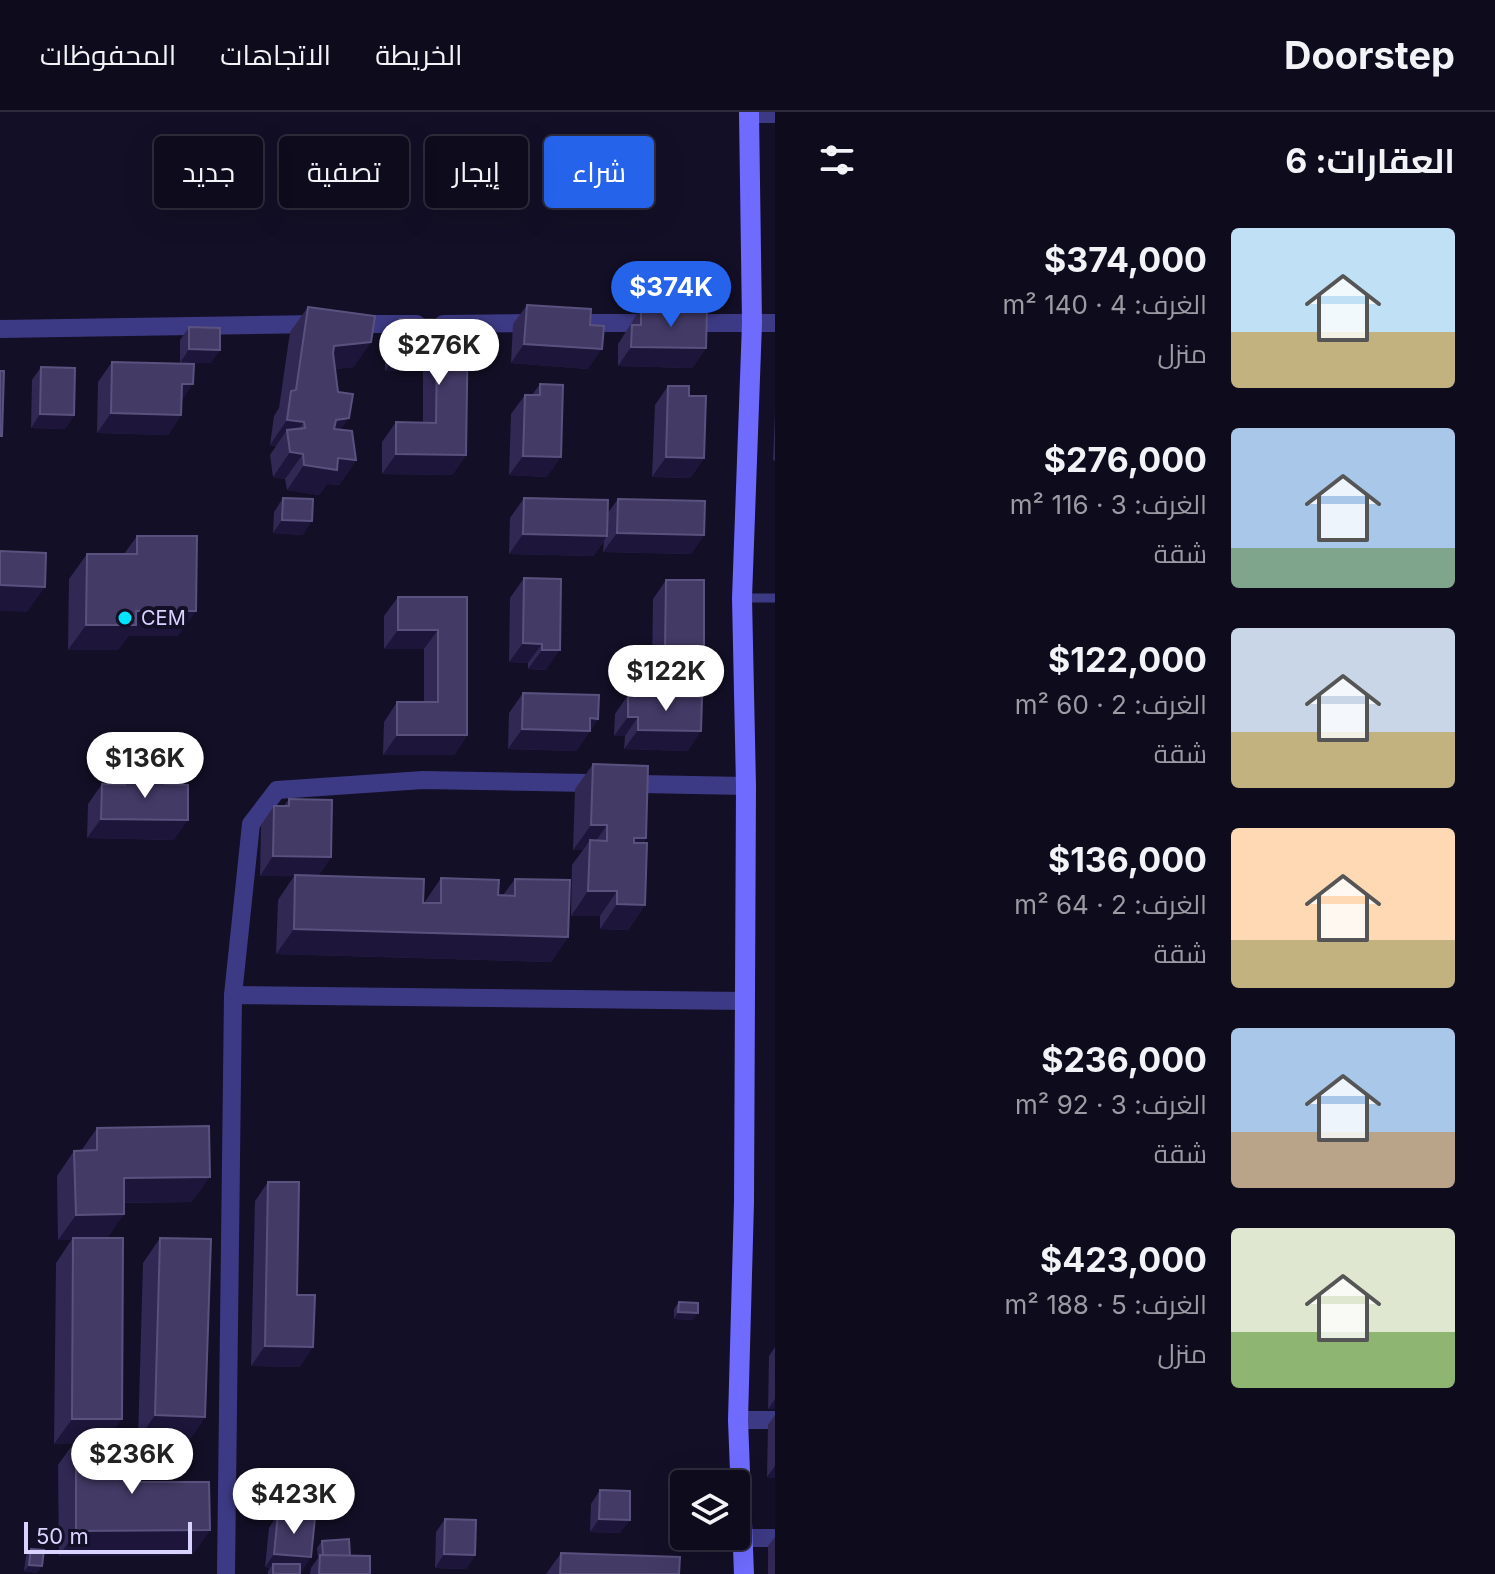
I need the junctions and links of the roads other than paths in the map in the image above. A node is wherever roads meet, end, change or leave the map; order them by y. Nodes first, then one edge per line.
1 (749, 113) edge
2 (775, 114) edge
3 (752, 323) junction
4 (775, 323) edge
5 (0, 329) edge
6 (742, 598) junction
7 (775, 598) edge
8 (746, 786) junction
9 (233, 995) junction
10 (745, 1001) junction
11 (738, 1420) junction
12 (775, 1420) edge
13 (741, 1470) edge
14 (750, 1538) edge
15 (775, 1538) edge
16 (745, 1550) edge
17 (226, 1574) edge
18 (744, 1574) edge

1 - 2 street
1 - 3 main road
3 - 4 street
3 - 5 street
3 - 6 main road
6 - 7 lane
6 - 8 main road
8 - 9 street
8 - 10 main road
9 - 10 street
9 - 17 street
10 - 11 main road
11 - 12 street
11 - 13 main road
14 - 15 street
16 - 18 main road

